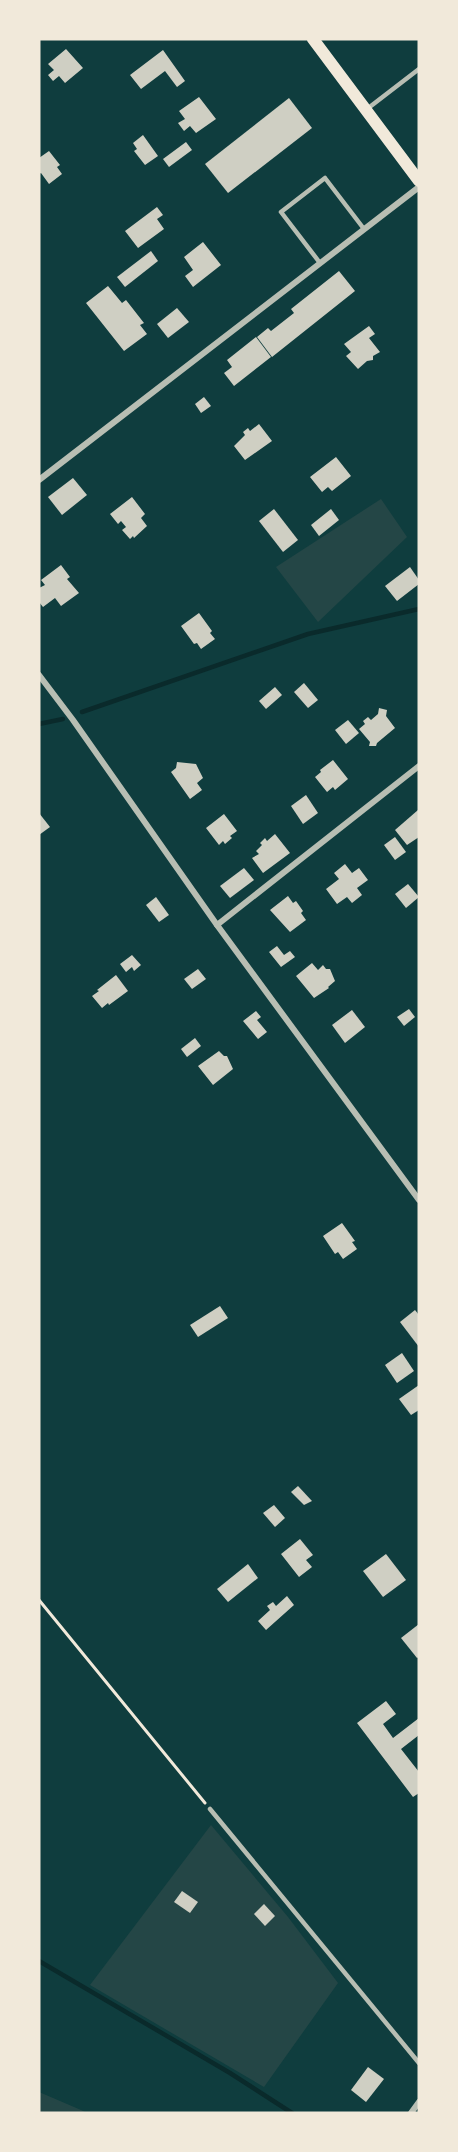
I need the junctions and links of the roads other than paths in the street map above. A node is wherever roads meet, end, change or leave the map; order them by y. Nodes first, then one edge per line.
1 (313, 39) edge
2 (419, 69) edge
3 (367, 110) junction
4 (419, 181) edge
5 (419, 187) edge
6 (364, 229) junction
7 (320, 263) junction
8 (39, 480) edge
9 (39, 675) edge
10 (419, 766) edge
11 (217, 925) junction
12 (419, 1200) edge
13 (210, 1809) road end
14 (419, 2063) edge
15 (419, 2102) edge
16 (411, 2113) edge

1 - 3 main road
2 - 3 lane
3 - 4 main road
5 - 6 street
6 - 7 street
6 - 7 lane
7 - 8 street
9 - 11 street
10 - 11 street
11 - 12 street
13 - 14 lane
15 - 16 street

